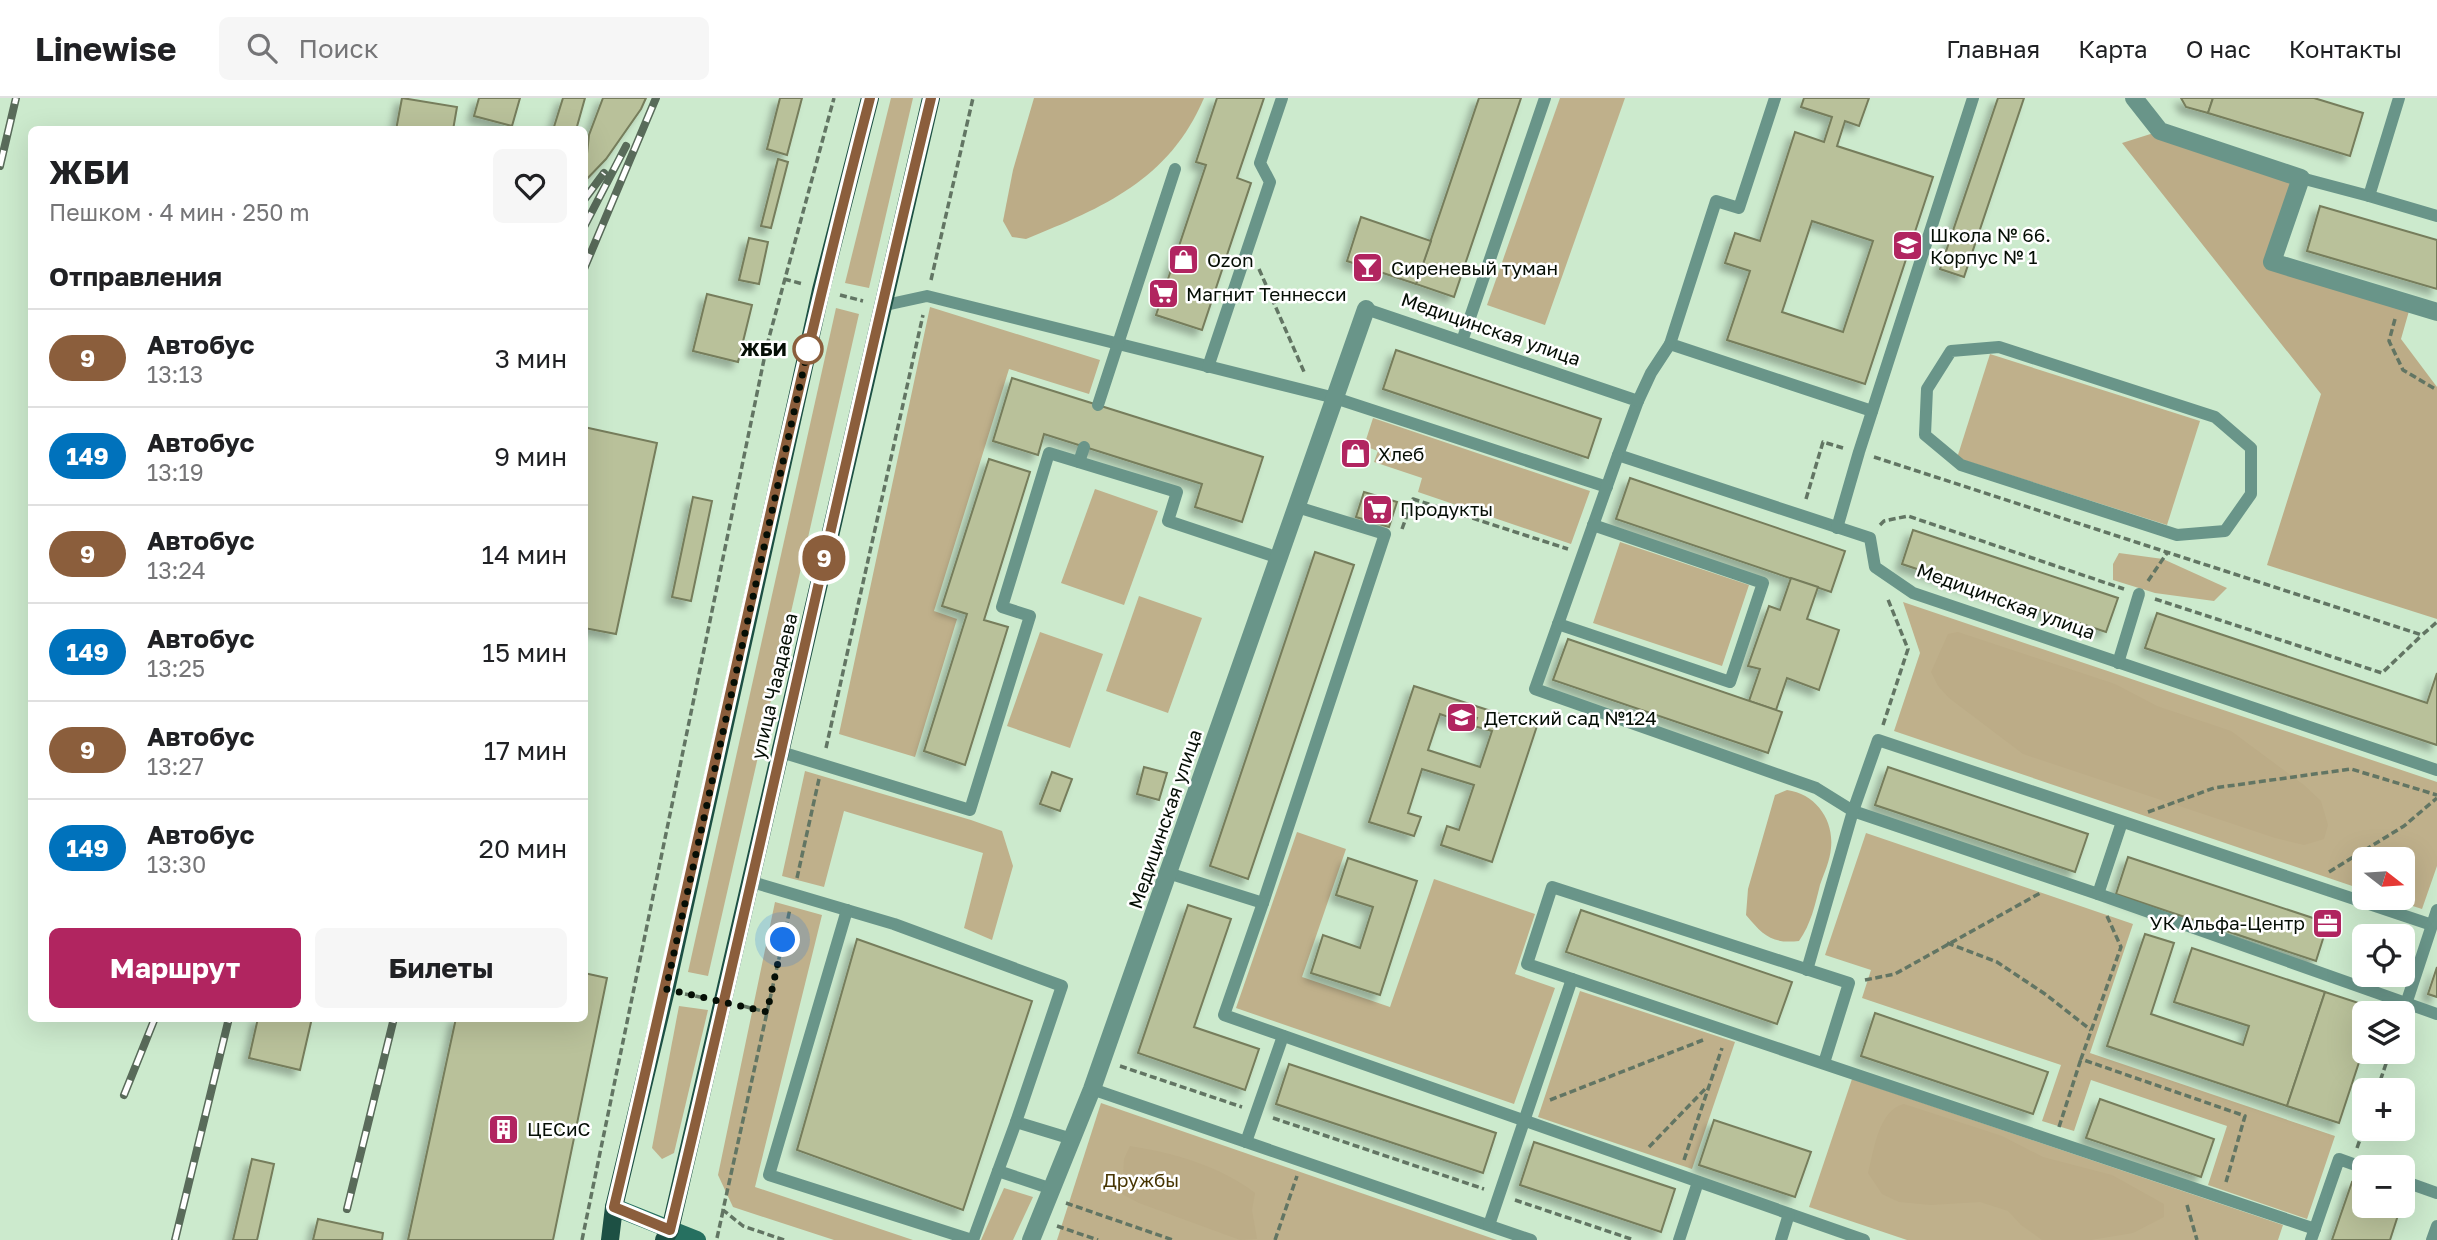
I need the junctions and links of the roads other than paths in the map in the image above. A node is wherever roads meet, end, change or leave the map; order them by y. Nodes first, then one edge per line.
1 (870, 98) edge
2 (931, 98) edge
3 (1282, 98) edge
4 (1545, 98) edge
5 (1775, 98) edge
6 (1973, 98) edge
7 (2134, 98) edge
8 (2399, 98) edge
9 (1175, 169) dead end
10 (2301, 178) junction
11 (2369, 196) junction
12 (2437, 216) edge
13 (881, 306) junction
14 (1366, 309) joint
15 (2437, 312) edge
16 (1462, 341) junction
17 (1118, 344) junction
18 (1670, 344) junction
19 (1208, 367) junction
20 (1335, 398) junction
21 (1638, 401) junction
22 (1098, 405) dead end
23 (1872, 411) junction
24 (1084, 447) dead end
25 (1618, 455) junction
26 (1079, 462) junction
27 (1607, 487) junction
28 (1297, 507) junction
29 (1593, 525) junction
30 (1837, 528) junction
31 (2178, 535) joint
32 (1279, 558) junction
33 (2139, 594) road end
34 (1558, 624) junction
35 (2118, 663) junction
36 (780, 752) junction
37 (2437, 770) edge
38 (1853, 811) junction
39 (2122, 822) junction
40 (1168, 873) junction
41 (752, 881) junction
42 (2098, 894) junction
43 (1264, 904) junction
44 (847, 910) junction
45 (2437, 910) edge
46 (2432, 925) junction
47 (1807, 970) junction
48 (1572, 979) junction
49 (2398, 1001) edge
50 (2407, 1001) edge
51 (2415, 1007) edge
52 (2437, 1014) edge
53 (1283, 1036) junction
54 (1824, 1063) junction
55 (1092, 1089) junction
56 (1525, 1115) junction
57 (1016, 1122) junction
58 (1072, 1139) junction
59 (1247, 1142) junction
60 (2352, 1164) edge
61 (998, 1171) junction
62 (1698, 1182) junction
63 (2415, 1185) edge
64 (1050, 1193) junction
65 (2437, 1193) edge
66 (614, 1207) junction
67 (1789, 1214) junction
68 (1489, 1226) junction
69 (2437, 1226) edge
70 (2313, 1234) edge
71 (667, 1235) edge
72 (610, 1240) edge
73 (697, 1240) edge
74 (973, 1240) edge
75 (1031, 1240) edge
76 (1531, 1240) edge
77 (1679, 1240) edge
78 (1781, 1240) edge
79 (1864, 1240) edge
80 (2432, 1240) edge

1 - 66 main road, улица Чаадаева
2 - 13 main road, улица Чаадаева
3 - 19 lane
4 - 16 lane
5 - 18 lane
6 - 23 lane
7 - 10 street
8 - 11 lane
9 - 17 lane
10 - 11 lane
10 - 15 street
11 - 12 lane
13 - 17 lane
13 - 36 main road, улица Чаадаева
14 - 16 lane, Медицинская улица
14 - 20 street, Медицинская улица
16 - 21 lane, Медицинская улица
17 - 19 lane
17 - 22 lane
18 - 21 lane
18 - 23 lane
19 - 20 lane
20 - 27 lane
20 - 28 street, Медицинская улица
21 - 25 lane
23 - 30 lane
24 - 26 lane
25 - 27 lane
25 - 30 lane
26 - 32 lane
26 - 36 lane
27 - 29 lane
28 - 32 street, Медицинская улица
28 - 43 lane
29 - 34 lane
29 - 34 lane
30 - 35 lane, Медицинская улица
31 - 31 lane
32 - 40 street, Медицинская улица
33 - 35 lane
34 - 38 lane
35 - 37 lane, Медицинская улица
36 - 41 main road, улица Чаадаева
38 - 39 lane
38 - 42 lane
38 - 47 lane
39 - 42 lane
39 - 46 lane
40 - 43 lane
40 - 55 street, Медицинская улица
41 - 44 lane
41 - 71 main road, улица Чаадаева
42 - 49 lane
43 - 53 lane
44 - 57 lane
44 - 74 lane
45 - 46 lane
46 - 50 lane
47 - 48 lane
47 - 54 lane
48 - 54 lane
48 - 56 lane
51 - 52 lane
53 - 56 lane
53 - 59 lane
54 - 70 lane
55 - 58 street, Медицинская улица
55 - 59 lane
56 - 62 lane
56 - 68 lane
57 - 58 lane
57 - 61 lane
58 - 64 street, Медицинская улица
59 - 68 lane
60 - 70 lane
61 - 64 lane
61 - 74 lane
62 - 67 lane
62 - 77 lane
63 - 65 lane
64 - 75 street, Медицинская улица
66 - 71 main road
66 - 72 main road, улица Чаадаева
67 - 78 lane
67 - 79 lane
68 - 76 lane
69 - 80 lane
71 - 73 main road

